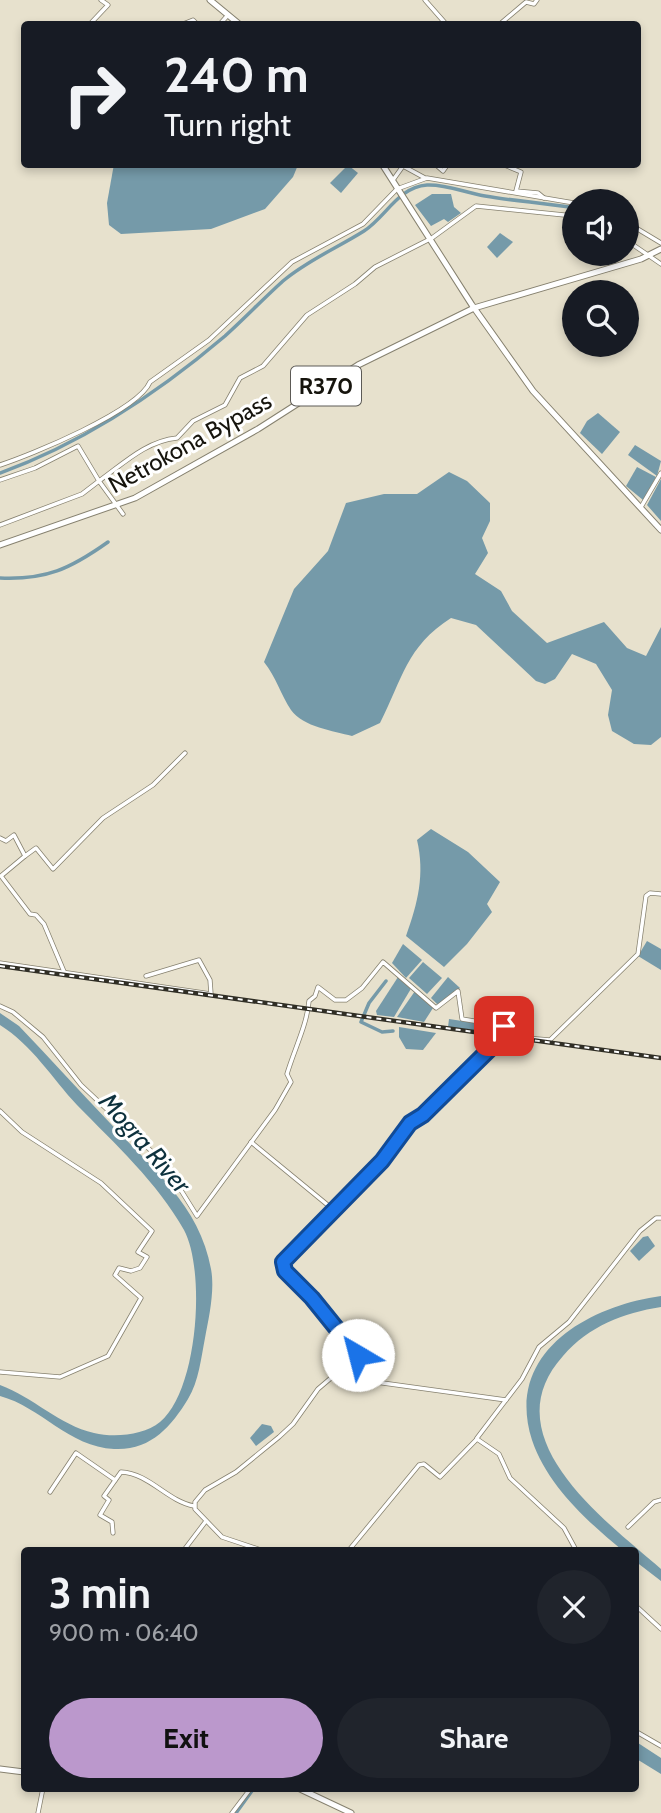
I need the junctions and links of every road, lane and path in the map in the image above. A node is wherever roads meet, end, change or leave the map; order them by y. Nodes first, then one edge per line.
1 (101, 0) edge
2 (210, 0) edge
3 (425, 0) edge
4 (537, 0) edge
5 (228, 15) junction
6 (93, 21) edge
7 (223, 21) edge
8 (235, 21) edge
9 (443, 21) edge
10 (504, 21) edge
11 (384, 168) edge
12 (402, 168) edge
13 (407, 168) edge
14 (512, 168) edge
15 (427, 178) junction
16 (392, 181) junction
17 (398, 189) junction
18 (545, 199) junction
19 (562, 202) edge
20 (562, 215) edge
21 (639, 231) edge
22 (432, 238) junction
23 (661, 246) edge
24 (639, 249) edge
25 (661, 264) edge
26 (474, 308) junction
27 (0, 465) edge
28 (661, 473) edge
29 (0, 480) edge
30 (99, 481) junction
31 (640, 509) junction
32 (123, 514) dead end
33 (0, 525) edge
34 (661, 530) edge
35 (0, 545) edge
36 (186, 753) dead end
37 (0, 838) edge
38 (25, 856) junction
39 (661, 894) edge
40 (0, 963) edge
41 (65, 974) junction
42 (146, 976) dead end
43 (0, 1006) edge
44 (504, 1035) junction
45 (0, 1111) edge
46 (251, 1142) junction
47 (335, 1210) junction
48 (661, 1218) edge
49 (0, 1372) edge
50 (332, 1376) junction
51 (506, 1399) junction
52 (476, 1440) junction
53 (115, 1480) junction
54 (50, 1492) dead end
55 (661, 1500) edge
56 (194, 1506) junction
57 (206, 1521) junction
58 (628, 1527) dead end
59 (113, 1532) dead end
60 (186, 1547) edge
61 (251, 1547) edge
62 (351, 1547) edge
63 (574, 1547) edge
64 (639, 1609) edge
65 (661, 1629) edge
66 (639, 1733) edge
67 (661, 1746) edge
68 (0, 1769) edge
69 (21, 1772) edge
70 (42, 1792) edge
71 (248, 1792) edge
72 (306, 1792) edge
73 (38, 1813) edge
74 (232, 1813) edge
75 (351, 1813) edge

1 - 6 street
2 - 5 main road
3 - 9 street
4 - 10 street
5 - 7 street
5 - 8 main road
11 - 16 main road
12 - 16 street
13 - 15 street
14 - 18 street
15 - 17 street
15 - 18 street
16 - 17 main road
17 - 22 main road
17 - 27 street
18 - 19 street
20 - 22 street
21 - 23 street
22 - 26 main road
22 - 30 street
23 - 26 main road, Netrokona Bypass / R370
24 - 25 street
26 - 31 main road
26 - 35 main road, Netrokona Bypass / R370
28 - 31 street
29 - 30 street
30 - 32 street
30 - 33 street
31 - 34 main road
36 - 38 street
37 - 38 street
38 - 41 street
39 - 44 street
40 - 41 street
41 - 42 street
43 - 46 street
44 - 46 street
44 - 47 street
45 - 49 street
46 - 47 street
47 - 50 street
48 - 51 street
50 - 51 street
50 - 56 street
51 - 52 street
52 - 62 street
52 - 63 street
53 - 54 street
53 - 56 street
53 - 59 street
55 - 58 street
56 - 57 street
57 - 60 street
57 - 61 street
64 - 65 street
66 - 67 street
68 - 69 main road
70 - 73 street
71 - 74 street
72 - 75 main road

